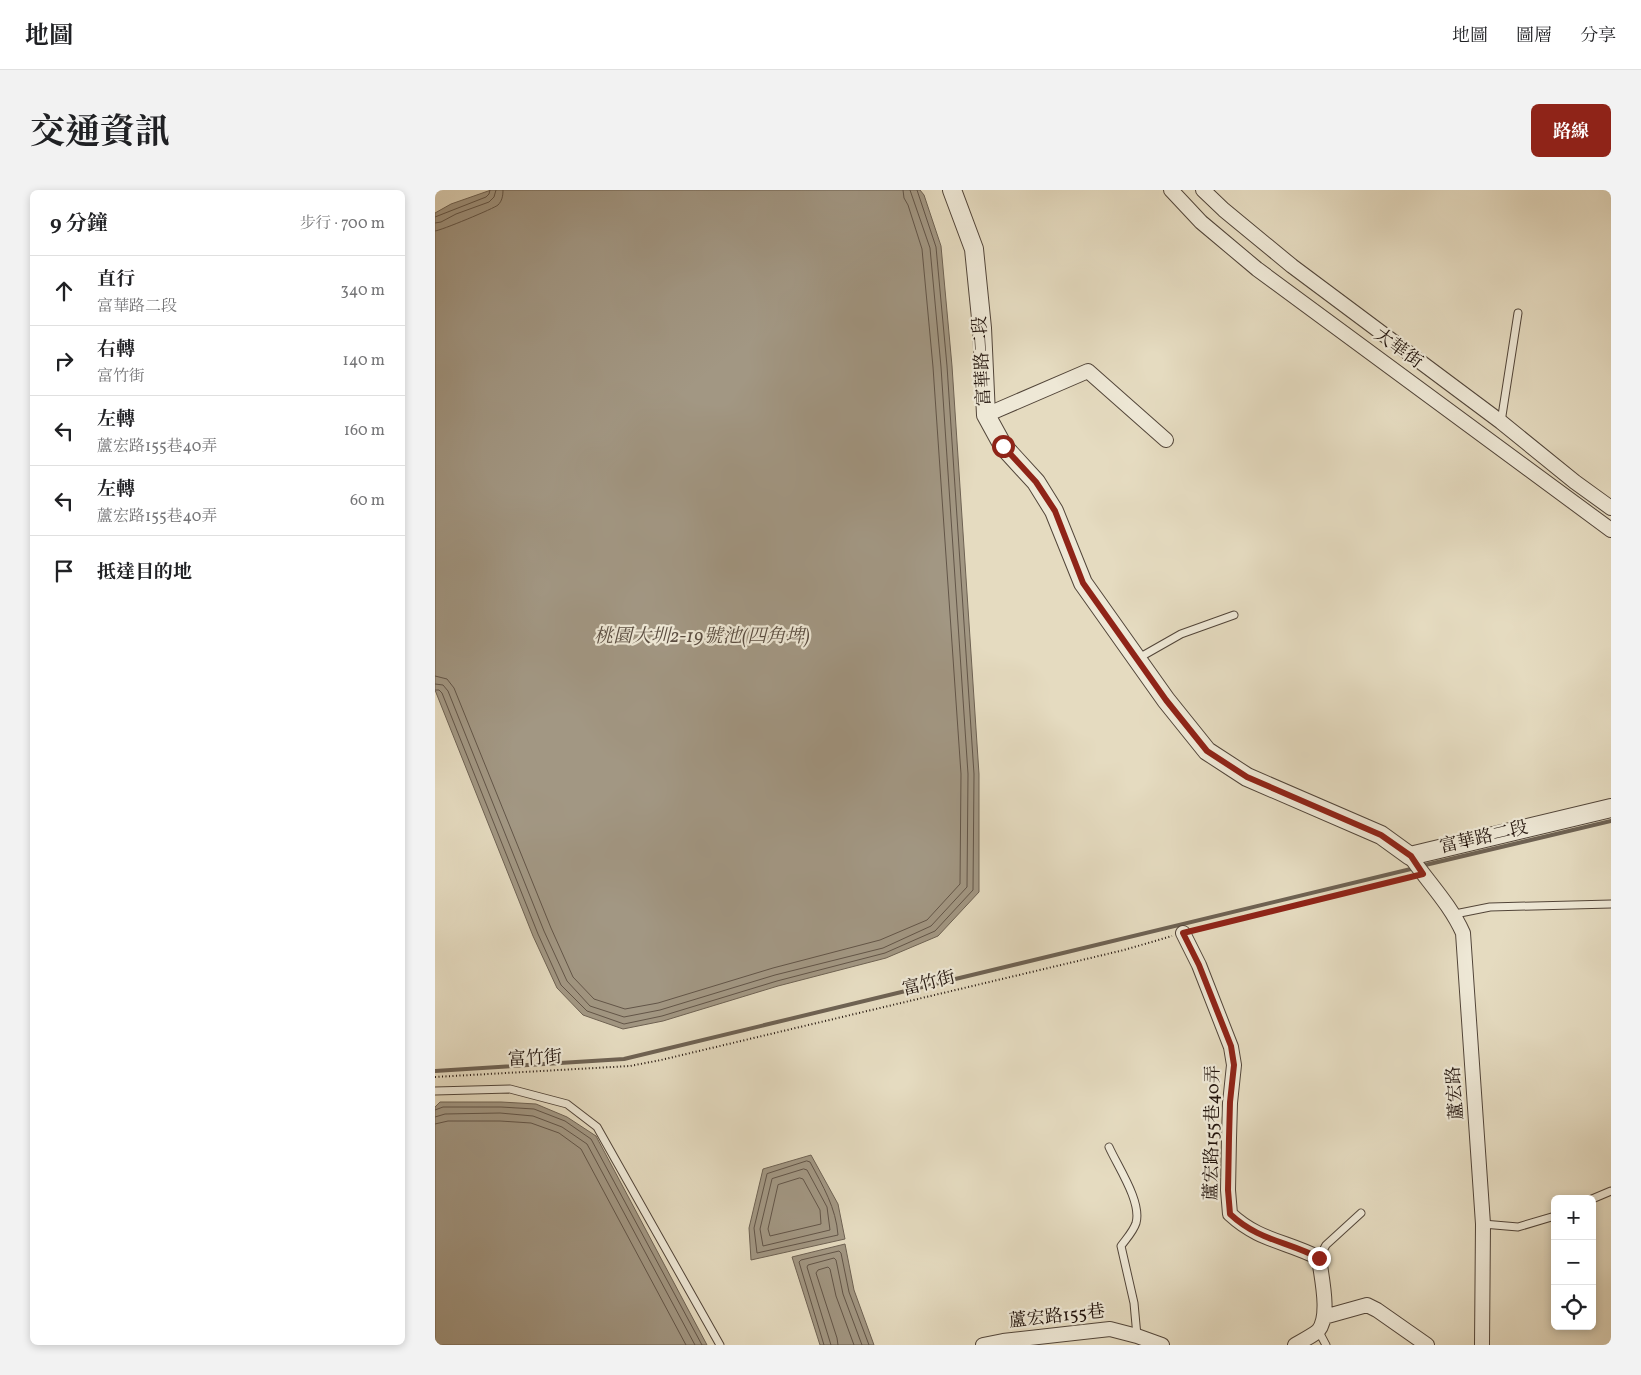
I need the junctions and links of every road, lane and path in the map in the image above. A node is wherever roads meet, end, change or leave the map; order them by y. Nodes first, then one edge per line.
1 (952, 190) edge
2 (1171, 190) edge
3 (1206, 193) edge
4 (1195, 216) junction
5 (1518, 313) dead end
6 (1361, 318) junction
7 (1347, 335) junction
8 (986, 416) junction
9 (1501, 422) junction
10 (1166, 440) dead end
11 (1550, 462) junction
12 (1539, 476) junction
13 (1611, 508) edge
14 (1611, 530) edge
15 (1234, 615) dead end
16 (1137, 659) junction
17 (1611, 808) edge
18 (1417, 866) junction
19 (1611, 904) edge
20 (1455, 914) junction
21 (1183, 933) junction
22 (435, 1077) edge
23 (435, 1091) edge
24 (1109, 1147) dead end
25 (1611, 1191) edge
26 (1596, 1197) edge
27 (1361, 1213) dead end
28 (1551, 1217) edge
29 (1483, 1224) junction
30 (1319, 1258) junction
31 (1324, 1317) junction
32 (1318, 1330) junction
33 (1137, 1336) junction
34 (721, 1345) edge
35 (983, 1345) edge
36 (1162, 1345) edge
37 (1295, 1345) edge
38 (1327, 1345) edge
39 (1427, 1345) edge
40 (1482, 1345) edge

1 - 8 street, 富華路二段
2 - 4 street, 大華街
3 - 4 street
3 - 6 street, 大華街
4 - 7 street, 大華街
5 - 9 lane
6 - 7 street
6 - 9 street, 大華街
7 - 12 street, 大華街
8 - 10 street
8 - 16 street, 富華路二段
9 - 11 street, 大華街
11 - 12 street
11 - 13 street, 大華街
12 - 14 street, 大華街
15 - 16 lane
16 - 18 street, 富華路二段
17 - 18 street, 富華路二段
18 - 20 street, 蘆宏路
18 - 21 path, 富竹街
19 - 20 lane
20 - 29 street, 蘆宏路
21 - 22 path, 富竹街
21 - 30 street, 蘆宏路155巷40弄
23 - 34 lane
24 - 33 lane
25 - 26 lane
27 - 30 lane
28 - 29 lane
29 - 40 street, 蘆宏路
30 - 31 street
31 - 32 street
31 - 39 street
32 - 37 street
32 - 38 lane
33 - 35 street, 蘆宏路155巷
33 - 36 street, 蘆宏路155巷

